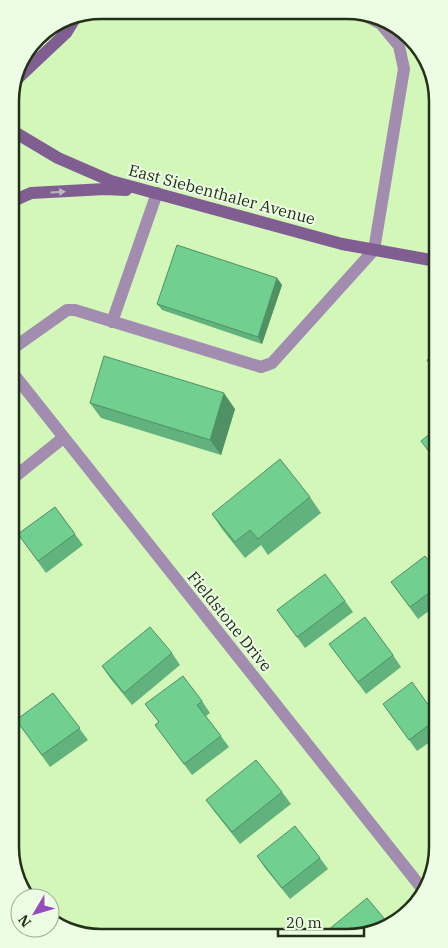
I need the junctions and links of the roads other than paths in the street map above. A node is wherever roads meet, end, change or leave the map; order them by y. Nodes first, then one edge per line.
1 (71, 24) edge
2 (384, 28) edge
3 (24, 73) edge
4 (19, 135) edge
5 (154, 192) junction
6 (19, 198) edge
7 (374, 250) junction
8 (429, 260) edge
9 (112, 322) junction
10 (19, 344) edge
11 (19, 381) edge
12 (64, 438) junction
13 (19, 473) edge
14 (420, 885) edge

1 - 3 main road
2 - 7 street
4 - 5 main road, East Siebenthaler Avenue
6 -> 5 main road
5 - 7 main road, East Siebenthaler Avenue
5 - 9 street
7 - 8 main road, East Siebenthaler Avenue
7 - 9 street
9 - 10 street
11 - 12 street, Fieldstone Drive
12 - 13 street
12 - 14 street, Fieldstone Drive

